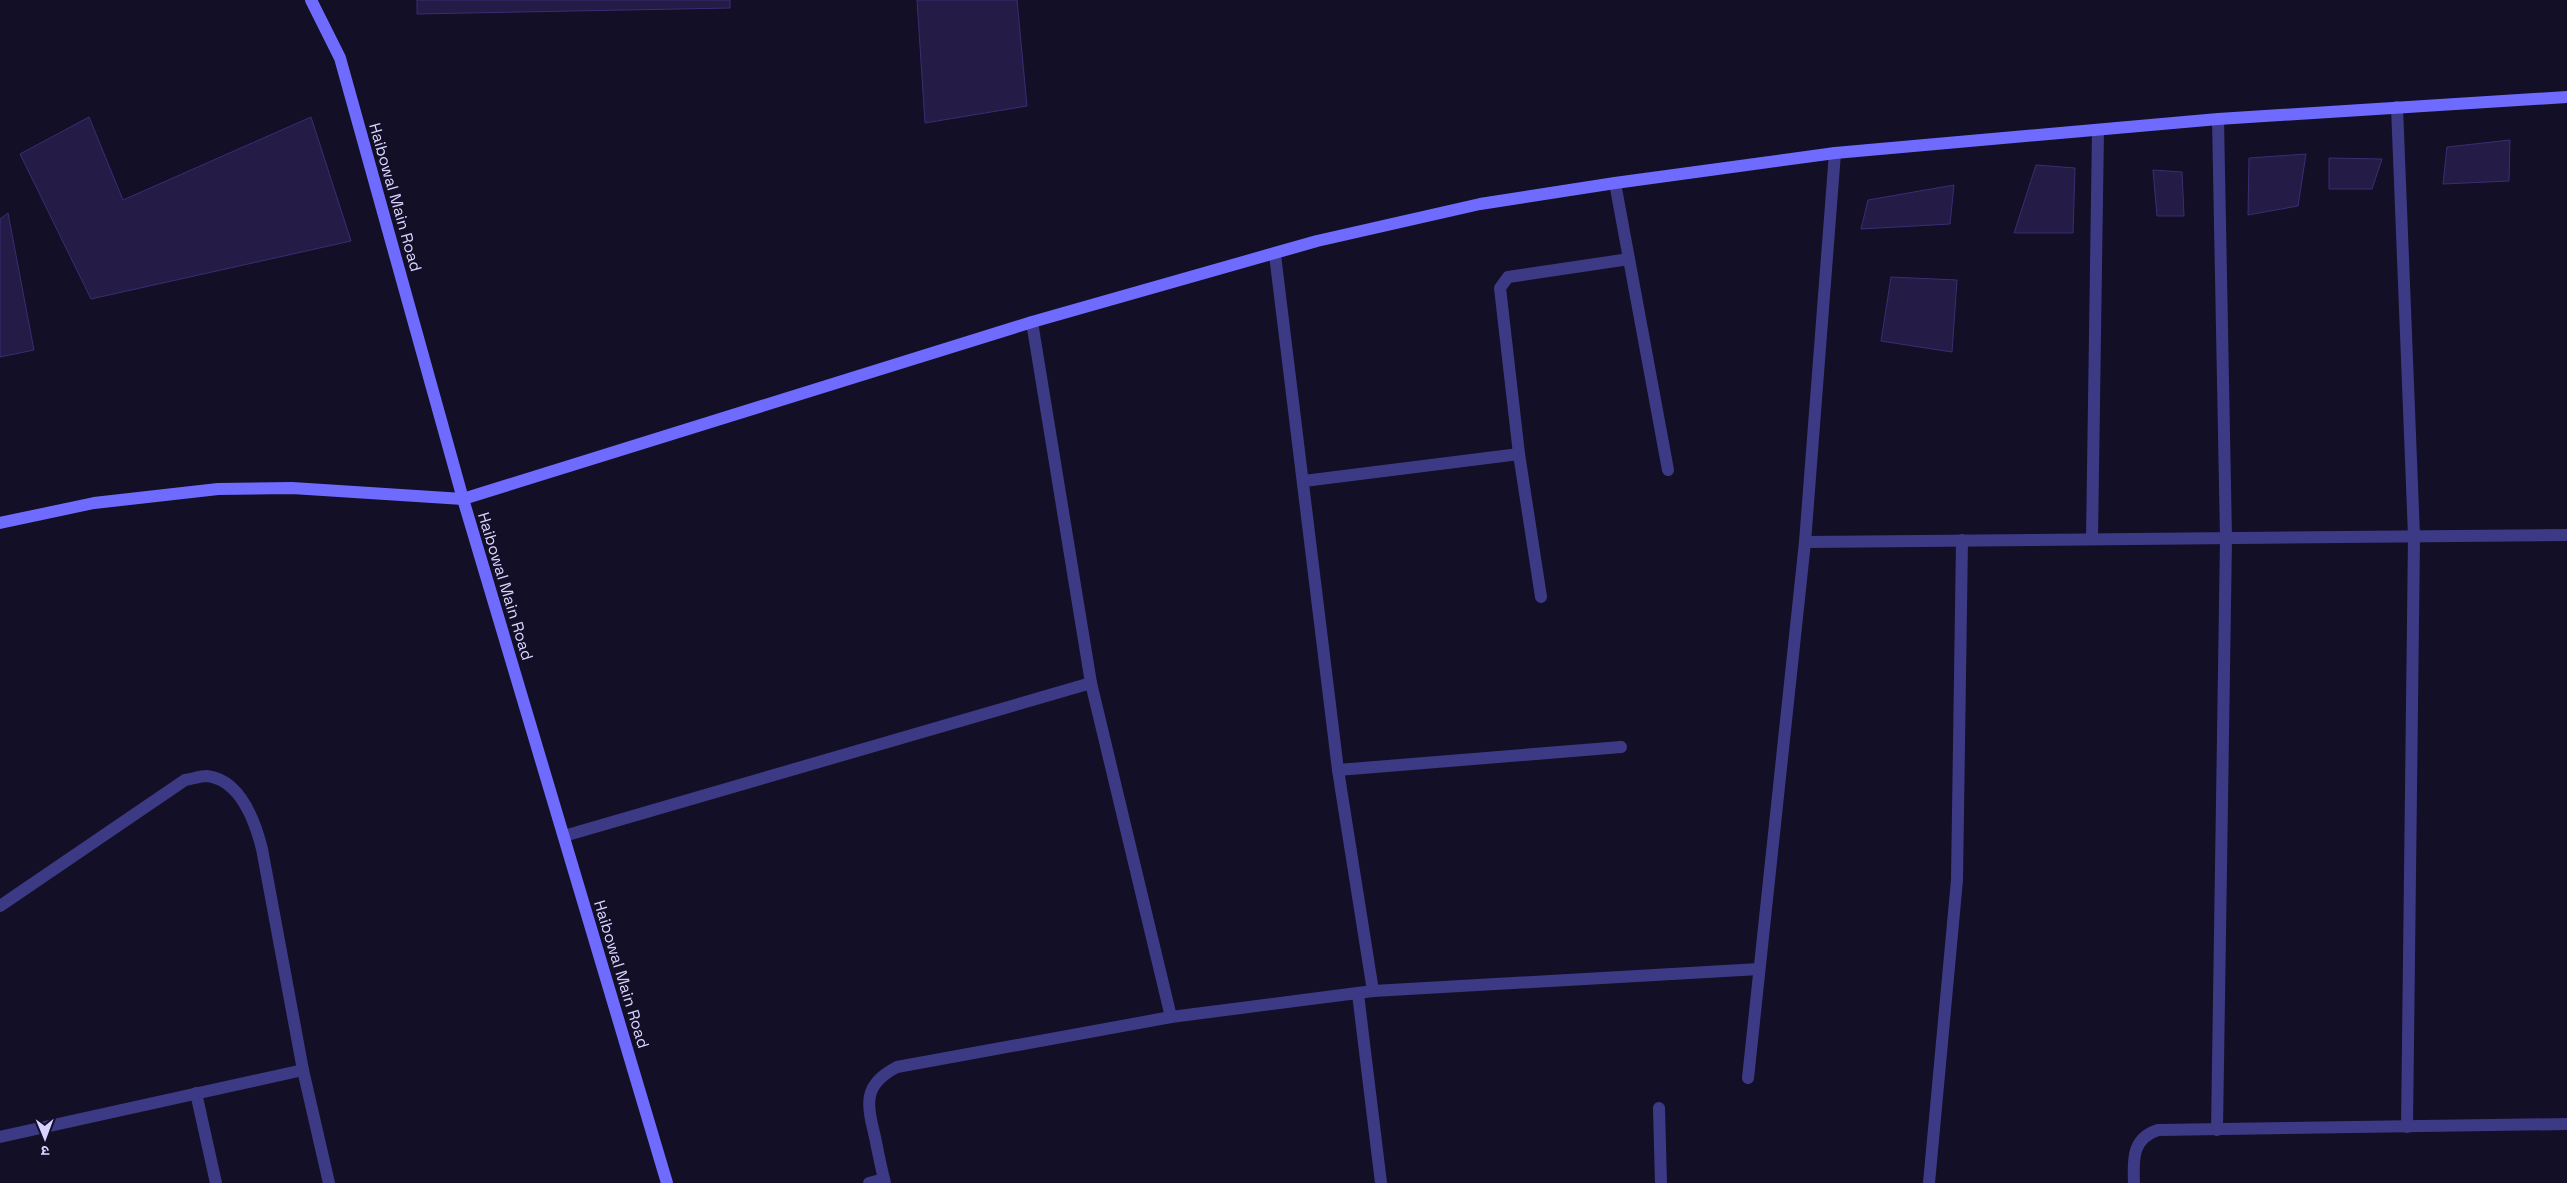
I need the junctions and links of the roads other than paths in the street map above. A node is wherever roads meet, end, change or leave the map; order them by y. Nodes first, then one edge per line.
1 (311, 0) edge
2 (2567, 98) edge
3 (2398, 107) junction
4 (2218, 119) junction
5 (2098, 130) junction
6 (1835, 153) junction
7 (1615, 183) junction
8 (1274, 255) junction
9 (1629, 259) junction
10 (1032, 322) junction
11 (1519, 454) junction
12 (1668, 470) dead end
13 (1304, 481) junction
14 (463, 499) junction
15 (0, 523) edge
16 (2567, 535) edge
17 (2414, 536) junction
18 (2226, 538) junction
19 (2092, 539) junction
20 (1962, 540) junction
21 (1805, 542) junction
22 (1541, 597) dead end
23 (1091, 683) junction
24 (1621, 747) dead end
25 (1338, 770) junction
26 (564, 836) junction
27 (0, 906) edge
28 (1759, 969) junction
29 (1373, 991) junction
30 (1358, 994) junction
31 (1172, 1017) junction
32 (303, 1070) junction
33 (1748, 1078) dead end
34 (196, 1094) junction
35 (1660, 1108) dead end
36 (2567, 1124) edge
37 (2407, 1126) junction
38 (2217, 1130) junction
39 (0, 1137) edge
40 (885, 1181) edge
41 (216, 1183) edge
42 (329, 1183) edge
43 (667, 1183) edge
44 (869, 1183) edge
45 (1382, 1183) edge
46 (1661, 1183) edge
47 (1928, 1183) edge
48 (2134, 1183) edge

1 - 14 street, Haibowal Main Road
2 - 3 street
3 - 4 street
3 - 17 street
4 - 5 street
4 - 18 street
5 - 6 street
5 - 19 street
6 - 7 street
6 - 21 street
7 - 8 street
7 - 9 street
8 - 10 street
8 - 13 street
9 - 11 street
9 - 12 street
10 - 14 street
10 - 23 street
11 - 13 street
11 - 22 street
13 - 25 street
14 - 15 street
14 - 26 street, Haibowal Main Road
16 - 17 street
17 - 18 street
17 - 37 street
18 - 19 street
18 - 38 street
19 - 20 street
20 - 21 street
20 - 47 street
21 - 28 street
23 - 26 street
23 - 31 street
24 - 25 street
25 - 29 street
26 - 43 street, Haibowal Main Road
27 - 32 street
28 - 29 street
28 - 33 street
29 - 30 street
30 - 31 street
30 - 45 street
31 - 40 street
32 - 34 street
32 - 42 street
34 - 39 street
34 - 41 street
35 - 46 street
36 - 37 street
37 - 38 street
38 - 48 street
40 - 44 street

